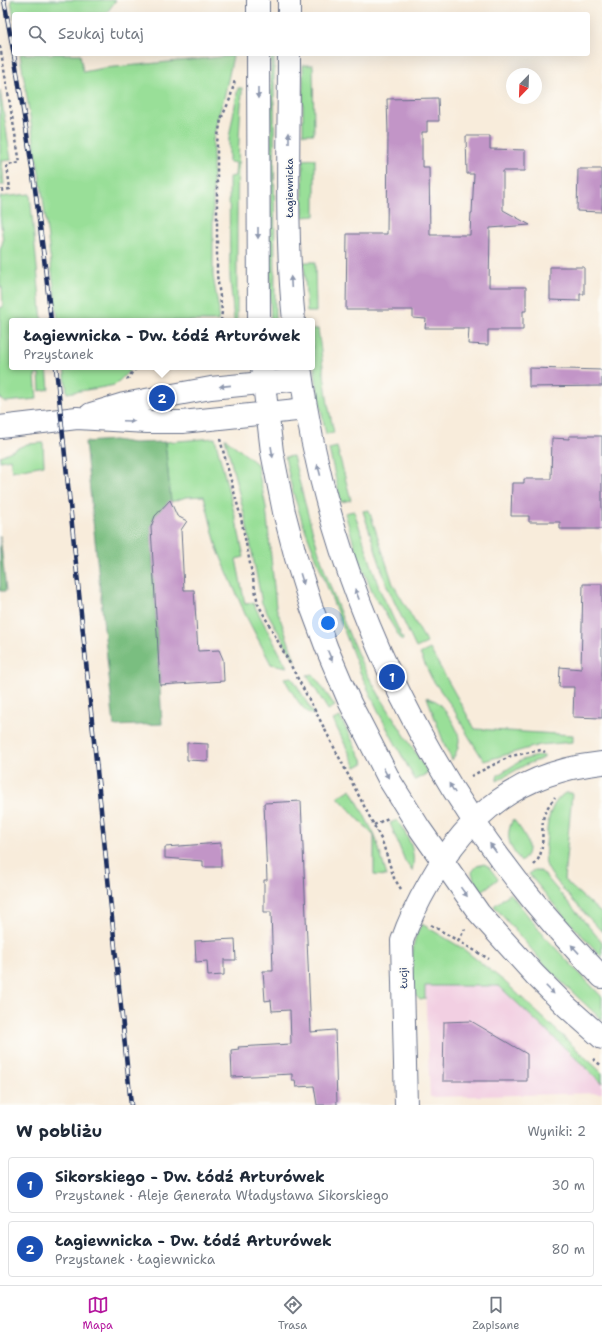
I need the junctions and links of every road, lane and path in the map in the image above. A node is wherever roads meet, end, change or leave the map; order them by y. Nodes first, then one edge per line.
1 (258, 0) edge
2 (289, 0) edge
3 (258, 12) edge
4 (289, 12) edge
5 (0, 46) edge
6 (258, 56) edge
7 (289, 56) edge
8 (230, 99) dead end
9 (0, 192) edge
10 (221, 318) edge
11 (259, 318) edge
12 (294, 318) edge
13 (136, 370) edge
14 (300, 373) edge
15 (263, 375) edge
16 (125, 382) dead end
17 (306, 409) junction
18 (267, 413) junction
19 (76, 418) junction
20 (0, 427) edge
21 (218, 433) dead end
22 (602, 763) edge
23 (574, 768) junction
24 (470, 777) dead end
25 (556, 795) dead end
26 (390, 817) dead end
27 (474, 821) junction
28 (374, 825) junction
29 (441, 861) junction
30 (530, 869) dead end
31 (404, 894) dead end
32 (427, 923) dead end
33 (489, 959) dead end
34 (602, 977) edge
35 (602, 1038) edge
36 (406, 1105) edge

1 - 3 main road
2 - 4 main road
5 - 9 path
6 -> 11 main road
12 -> 7 main road, Łagiewnicka
8 - 10 path
13 - 16 path
14 - 15 main road
14 - 17 main road
15 - 18 main road
15 -> 19 main road
17 - 18 main road
27 -> 17 main road
19 -> 18 main road
18 -> 29 main road
19 - 20 main road
21 - 28 path
22 - 23 main road, Łucji
23 - 24 path
23 - 27 main road, Łucji
25 - 30 path
26 - 28 path
27 - 29 main road, Łucji
34 -> 27 main road
28 - 31 path
29 -> 35 main road
29 - 36 main road, Łucji
32 - 33 path

